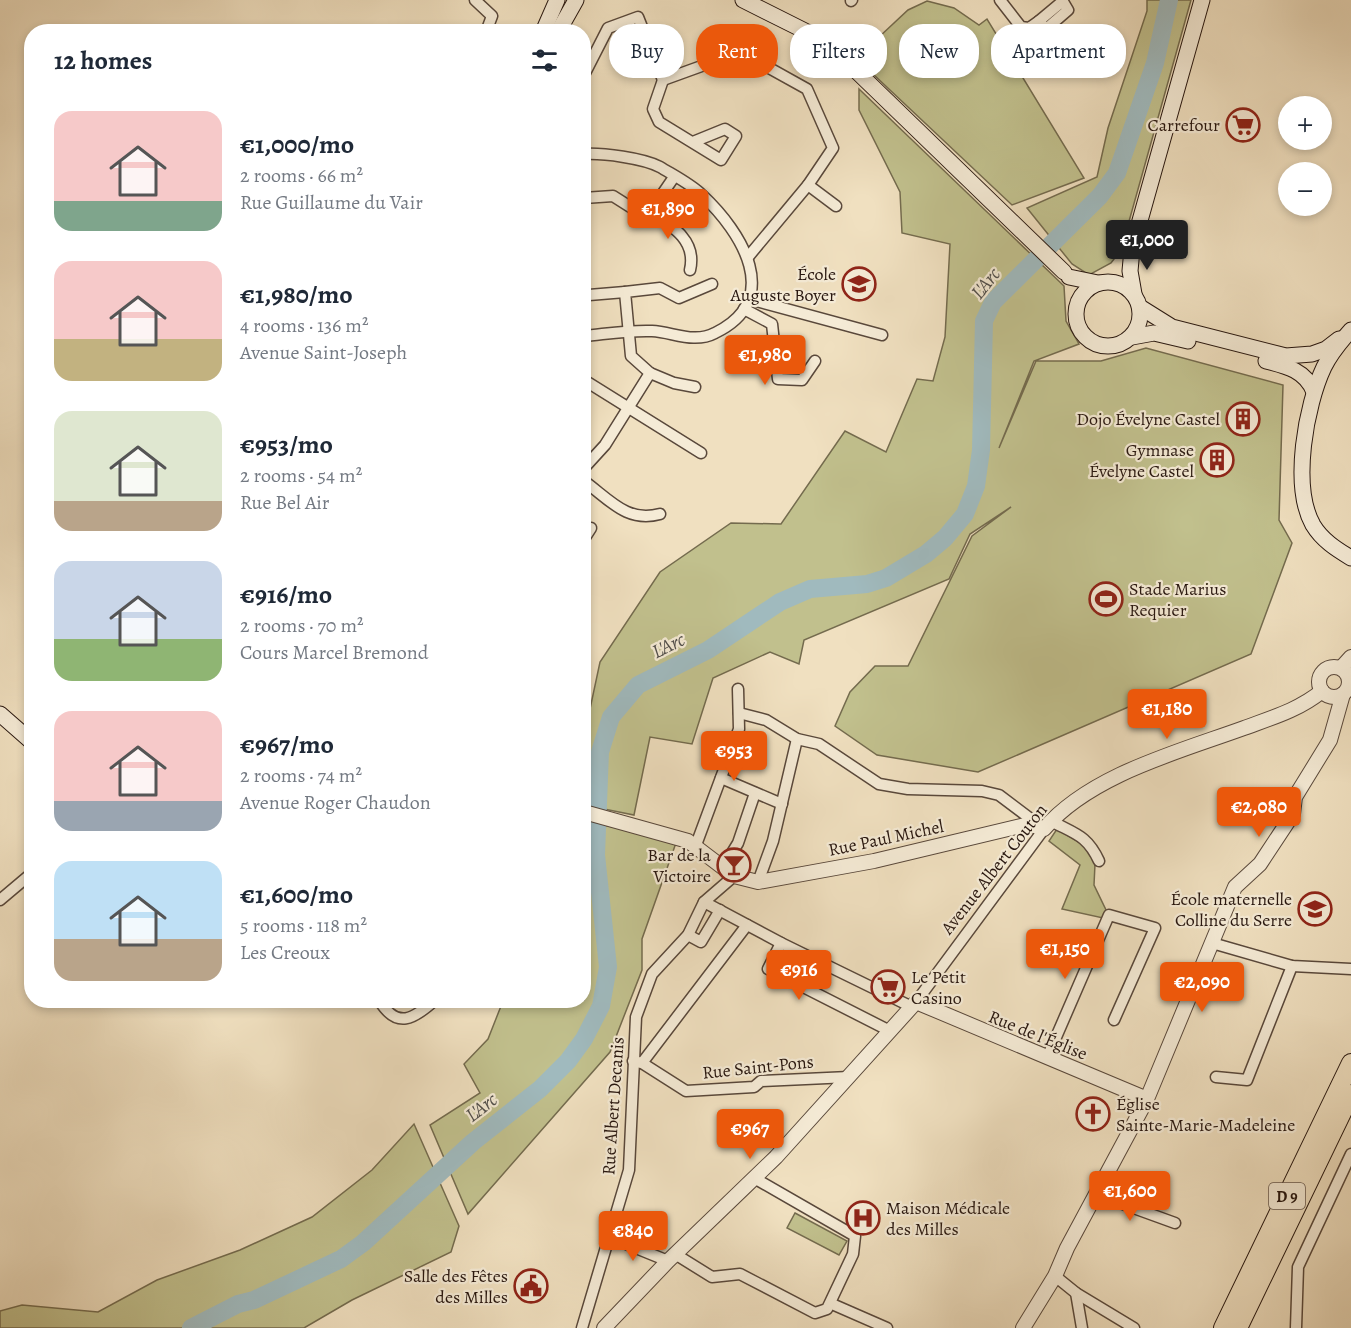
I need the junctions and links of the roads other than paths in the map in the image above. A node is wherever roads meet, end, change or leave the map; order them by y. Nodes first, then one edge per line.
1 (475, 0) edge
2 (557, 0) edge
3 (576, 0) edge
4 (743, 0) edge
5 (1000, 0) edge
6 (1063, 0) edge
7 (1202, 0) edge
8 (489, 24) edge
9 (546, 24) edge
10 (562, 24) edge
11 (591, 61) edge
12 (696, 68) edge
13 (778, 73) edge
14 (663, 80) junction
15 (693, 142) dead end
16 (591, 155) edge
17 (674, 177) junction
18 (808, 184) junction
19 (591, 198) edge
20 (836, 206) dead end
21 (650, 212) junction
22 (1132, 249) junction
23 (748, 257) junction
24 (690, 270) dead end
25 (1067, 274) junction
26 (1105, 282) junction
27 (712, 284) dead end
28 (625, 292) junction
29 (591, 295) edge
30 (1137, 300) junction
31 (1079, 302) junction
32 (746, 304) junction
33 (1351, 329) edge
34 (631, 331) junction
35 (591, 335) edge
36 (882, 335) dead end
37 (1132, 337) junction
38 (815, 361) dead end
39 (651, 373) junction
40 (591, 384) edge
41 (695, 387) dead end
42 (1314, 392) junction
43 (628, 407) junction
44 (701, 453) dead end
45 (591, 460) edge
46 (591, 486) edge
47 (660, 514) dead end
48 (1351, 558) edge
49 (1351, 657) edge
50 (1347, 675) edge
51 (738, 688) dead end
52 (1332, 694) junction
53 (739, 713) junction
54 (0, 714) edge
55 (24, 735) edge
56 (797, 739) junction
57 (721, 778) junction
58 (755, 793) junction
59 (782, 804) junction
60 (591, 814) edge
61 (1047, 825) junction
62 (696, 845) junction
63 (1099, 861) dead end
64 (724, 866) junction
65 (734, 876) junction
66 (24, 880) edge
67 (758, 882) junction
68 (0, 900) edge
69 (704, 902) junction
70 (720, 910) junction
71 (747, 925) junction
72 (688, 935) junction
73 (781, 943) junction
74 (1212, 943) junction
75 (1292, 966) junction
76 (1351, 969) edge
77 (914, 1004) junction
78 (385, 1008) edge
79 (426, 1008) edge
80 (1114, 1020) dead end
81 (890, 1031) junction
82 (1047, 1058) junction
83 (637, 1062) junction
84 (1351, 1063) edge
85 (849, 1077) junction
86 (1216, 1077) dead end
87 (1351, 1094) edge
88 (1147, 1099) junction
89 (1351, 1154) edge
90 (754, 1178) junction
91 (1095, 1194) junction
92 (1174, 1223) dead end
93 (609, 1237) junction
94 (671, 1258) junction
95 (1055, 1276) junction
96 (1076, 1293) junction
97 (832, 1304) junction
98 (582, 1328) edge
99 (604, 1328) edge
100 (887, 1328) edge
101 (1023, 1328) edge
102 (1082, 1328) edge
103 (1134, 1328) edge
104 (1223, 1328) edge
105 (1238, 1328) edge
106 (1296, 1328) edge

1 - 8 street
2 - 9 main road
3 - 10 main road
4 - 25 main road
5 - 6 street
7 - 22 main road
11 - 14 street
12 - 14 street
13 - 18 street
14 - 15 street
16 - 17 street
17 - 21 street
17 - 23 street
18 - 20 street
18 - 23 street
19 - 21 street
21 - 24 street
22 - 26 main road
22 - 30 main road
23 - 32 street
25 - 26 main road
25 - 31 main road
26 - 30 main road
26 - 31 main road
27 - 28 street
28 - 29 street
28 - 34 street
30 - 33 main road
30 - 37 main road
31 - 37 main road
32 - 34 street
32 - 36 street
32 - 38 street
33 - 42 main road
34 - 35 street
34 - 39 street
37 - 42 main road
39 - 41 street
39 - 43 street
40 - 43 street
42 - 48 main road
43 - 44 street
43 - 45 street
46 - 47 street
49 - 50 street
50 - 52 street
50 - 52 street
51 - 53 street
52 - 61 street, Avenue Albert Couton
52 - 74 street
53 - 56 street
53 - 57 street
54 - 55 main road
56 - 59 street
56 - 61 street
57 - 58 street
57 - 62 street
58 - 59 street
58 - 64 street
59 - 67 street
60 - 62 street
61 - 63 street
61 - 67 street, Rue Paul Michel
61 - 77 street, Avenue Albert Couton
62 - 64 street
64 - 65 street
65 - 67 street, Rue Paul Michel
65 - 69 street
66 - 68 street
69 - 70 street
69 - 72 street, Rue Albert Decanis
70 - 71 street
70 - 72 street
71 - 73 street
71 - 83 street
72 - 83 street, Rue Albert Decanis
73 - 77 street
73 - 81 street
74 - 75 street
74 - 88 street
75 - 76 street
75 - 86 street
77 - 81 street
77 - 82 street, Rue de l'Église
78 - 79 street
80 - 82 street
81 - 85 street
82 - 88 street, Rue de l'Église
83 - 85 street, Rue Saint-Pons
83 - 93 street, Rue Albert Decanis
84 - 104 highway, D 9
85 - 90 street
87 - 105 highway, D 9
88 - 91 street
89 - 106 street
90 - 94 street
90 - 97 street
91 - 92 street
91 - 95 street
93 - 94 street
93 - 98 street, Rue Albert Decanis
94 - 97 street
94 - 99 street
95 - 96 street
95 - 101 street
96 - 102 street
96 - 103 street
97 - 100 street

